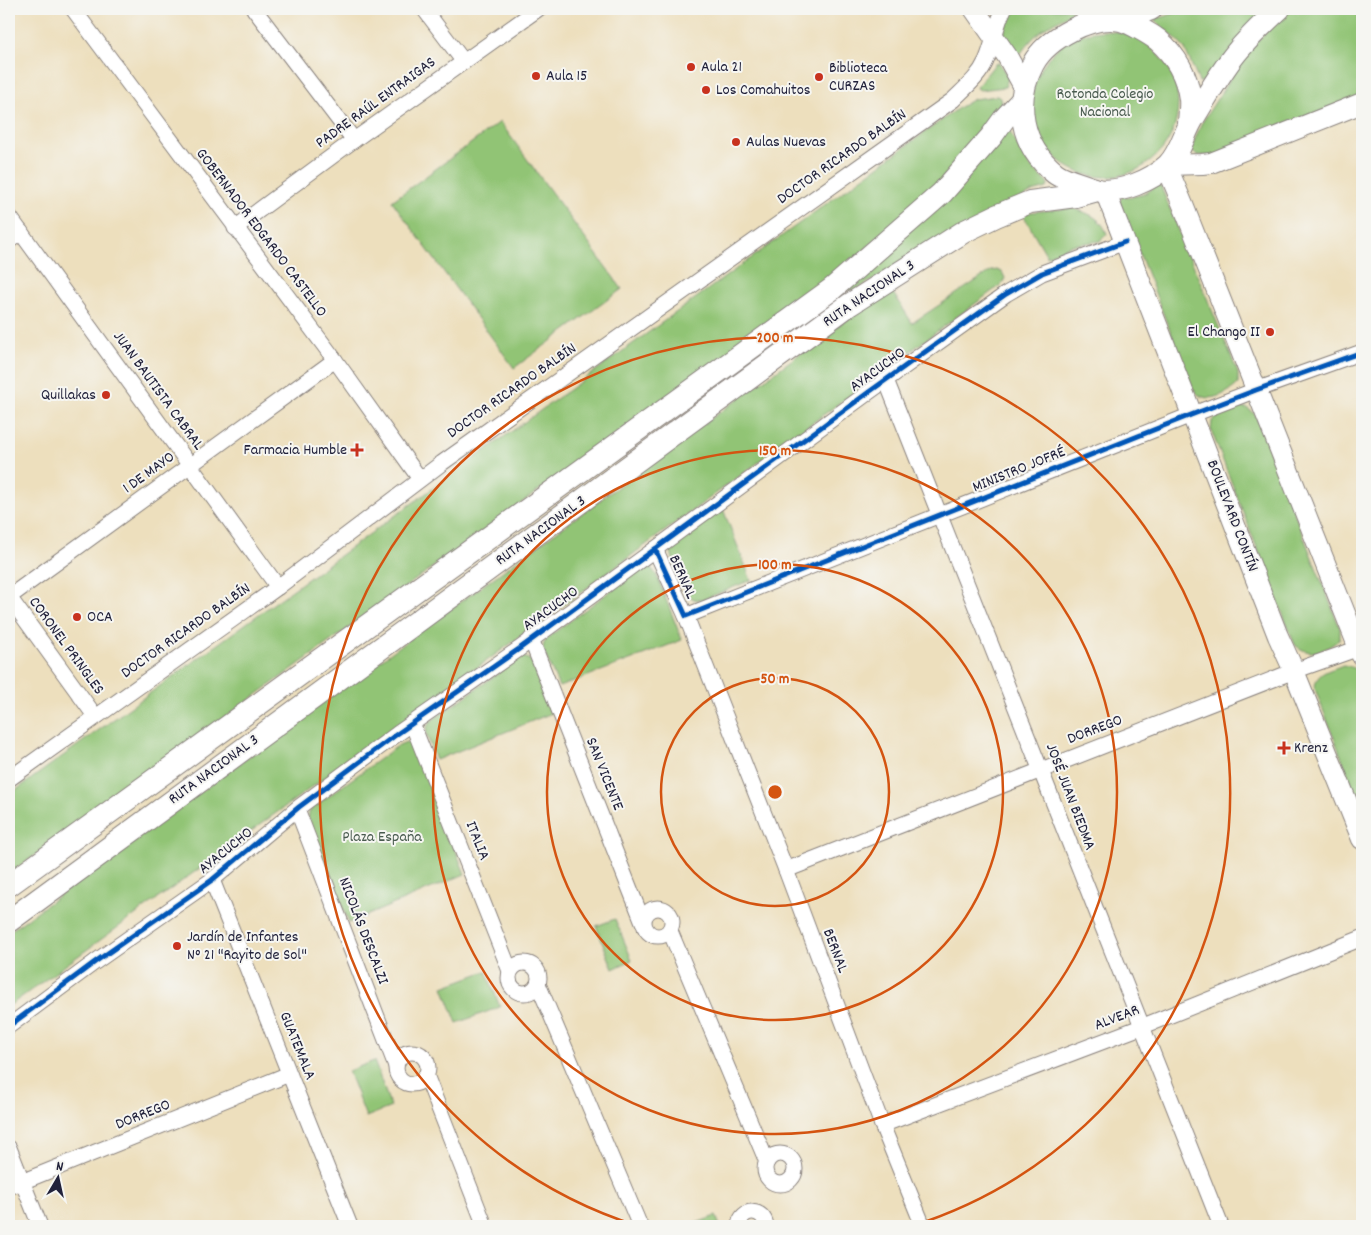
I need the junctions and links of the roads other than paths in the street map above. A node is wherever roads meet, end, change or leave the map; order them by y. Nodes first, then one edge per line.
1 (73, 9) edge
2 (254, 9) edge
3 (424, 9) edge
4 (538, 9) edge
5 (974, 9) edge
6 (1004, 9) edge
7 (1150, 9) edge
8 (1279, 9) edge
9 (1100, 14) edge
10 (994, 37) junction
11 (464, 62) junction
12 (1023, 94) junction
13 (1362, 103) edge
14 (1188, 126) junction
15 (354, 140) junction
16 (1167, 166) junction
17 (1101, 191) junction
18 (9, 216) edge
19 (235, 228) junction
20 (15, 237) edge
21 (1125, 242) junction
22 (1362, 352) edge
23 (335, 360) junction
24 (886, 380) junction
25 (1256, 390) junction
26 (1192, 415) junction
27 (190, 465) junction
28 (420, 479) junction
29 (939, 516) junction
30 (656, 549) junction
31 (278, 587) junction
32 (9, 597) edge
33 (686, 616) junction
34 (531, 639) junction
35 (1361, 650) edge
36 (1294, 671) junction
37 (95, 716) junction
38 (412, 723) junction
39 (1041, 770) junction
40 (9, 779) edge
41 (297, 809) junction
42 (1362, 839) edge
43 (786, 870) junction
44 (212, 880) junction
45 (9, 886) edge
46 (9, 920) edge
47 (643, 922) junction
48 (670, 930) junction
49 (1362, 938) edge
50 (510, 971) junction
51 (538, 984) junction
52 (9, 1026) edge
53 (1141, 1027) junction
54 (396, 1066) junction
55 (290, 1074) junction
56 (426, 1075) junction
57 (882, 1126) junction
58 (9, 1148) edge
59 (768, 1162) dead end
60 (16, 1185) edge
61 (40, 1226) edge
62 (350, 1226) edge
63 (485, 1226) edge
64 (640, 1226) edge
65 (739, 1226) edge
66 (766, 1226) edge
67 (923, 1226) edge
68 (1221, 1226) edge

1 - 19 street, GOBERNADOR EDGARDO CASTELLO
2 - 15 street
3 - 11 street
4 - 11 street, PADRE RAÚL ENTRAIGAS
5 - 10 main road
6 - 10 street, DOCTOR RICARDO BALBÍN
7 - 9 highway, RUTA NACIONAL 3
8 - 14 highway
9 - 12 highway, RUTA NACIONAL 3
9 - 14 highway
10 - 12 main road
10 - 28 street, DOCTOR RICARDO BALBÍN
11 - 15 street, PADRE RAÚL ENTRAIGAS
12 - 17 highway, RUTA NACIONAL 3
12 - 45 highway, RUTA NACIONAL 3
13 - 16 main road
14 - 16 highway
15 - 19 street, PADRE RAÚL ENTRAIGAS
16 - 17 highway
16 - 25 main road
17 - 21 main road, BOULEVARD CONTÍN
17 - 46 highway, RUTA NACIONAL 3
18 - 20 street, JUAN BAUTISTA CABRAL
19 - 23 street, GOBERNADOR EDGARDO CASTELLO
20 - 27 street, JUAN BAUTISTA CABRAL
21 - 24 street, AYACUCHO
21 - 26 main road, BOULEVARD CONTÍN
22 - 25 street, MINISTRO JOFRÉ
23 - 27 street, 1 DE MAYO
23 - 28 street, GOBERNADOR EDGARDO CASTELLO
24 - 29 street, JOSÉ JUAN BIEDMA
24 - 30 street, AYACUCHO
25 - 26 street, MINISTRO JOFRÉ
25 - 35 main road
26 - 29 street, MINISTRO JOFRÉ
26 - 36 main road, BOULEVARD CONTÍN
27 - 31 street, JUAN BAUTISTA CABRAL
27 - 32 street, 1 DE MAYO
28 - 31 street, DOCTOR RICARDO BALBÍN
29 - 33 street, MINISTRO JOFRÉ
29 - 39 street, JOSÉ JUAN BIEDMA
30 - 33 street, BERNAL
30 - 34 street, AYACUCHO
31 - 37 street, DOCTOR RICARDO BALBÍN
32 - 37 street, CORONEL PRINGLES
33 - 43 street, BERNAL
34 - 38 street, AYACUCHO
34 - 47 street, SAN VICENTE
35 - 36 street, DORREGO
36 - 39 street, DORREGO
36 - 42 main road, BOULEVARD CONTÍN
37 - 40 street, DOCTOR RICARDO BALBÍN
38 - 41 street, AYACUCHO
38 - 50 street, ITALIA
39 - 43 street, DORREGO
39 - 53 street, JOSÉ JUAN BIEDMA
41 - 44 street, AYACUCHO
41 - 54 street, NICOLÁS DESCALZI
43 - 57 street, BERNAL
44 - 52 street, AYACUCHO
44 - 55 street, GUATEMALA
47 - 48 street, SAN VICENTE
47 - 48 street
48 - 59 street
49 - 53 street, ALVEAR
50 - 51 street, ITALIA
50 - 51 street
51 - 64 street
53 - 57 street, ALVEAR
53 - 68 street, JOSÉ JUAN BIEDMA
54 - 56 street, NICOLÁS DESCALZI
54 - 56 street
55 - 60 street, DORREGO
55 - 62 street, GUATEMALA
56 - 63 street
57 - 67 street, BERNAL
58 - 60 street
60 - 61 street
65 - 66 street

